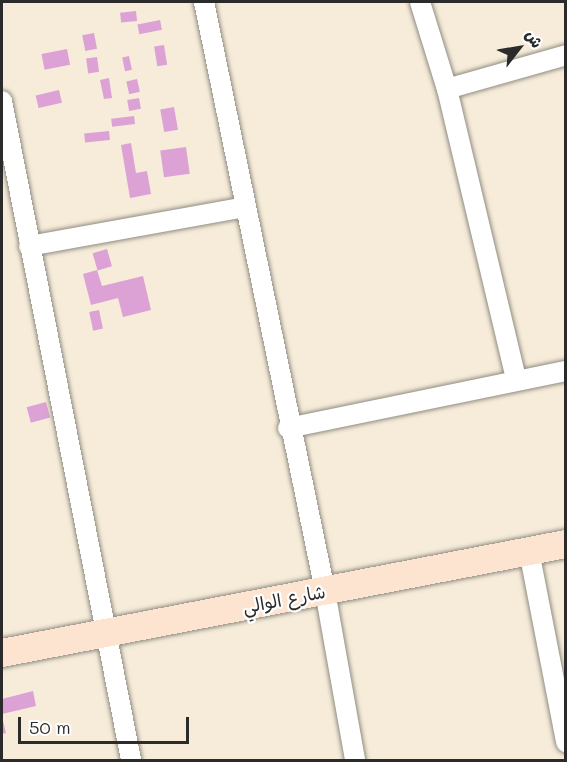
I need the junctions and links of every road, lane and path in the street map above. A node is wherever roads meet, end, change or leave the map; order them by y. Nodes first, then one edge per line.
1 (204, 2) edge
2 (420, 2) edge
3 (565, 57) edge
4 (447, 89) junction
5 (2, 101) edge
6 (246, 207) junction
7 (29, 246) junction
8 (566, 371) edge
9 (516, 378) junction
10 (288, 428) junction
11 (566, 544) edge
12 (529, 551) junction
13 (325, 591) junction
14 (105, 633) junction
15 (2, 653) edge
16 (566, 742) edge
17 (131, 760) edge
18 (355, 760) edge

1 - 6 street
2 - 4 street
3 - 4 street
4 - 9 street
5 - 7 street
6 - 7 street
6 - 10 street
7 - 14 street
8 - 9 street
9 - 10 street
10 - 13 street
11 - 12 main road, شارع الوالي
12 - 13 main road, شارع الوالي
12 - 16 street
13 - 14 main road, شارع الوالي
13 - 18 street
14 - 15 main road, شارع الوالي
14 - 17 street

